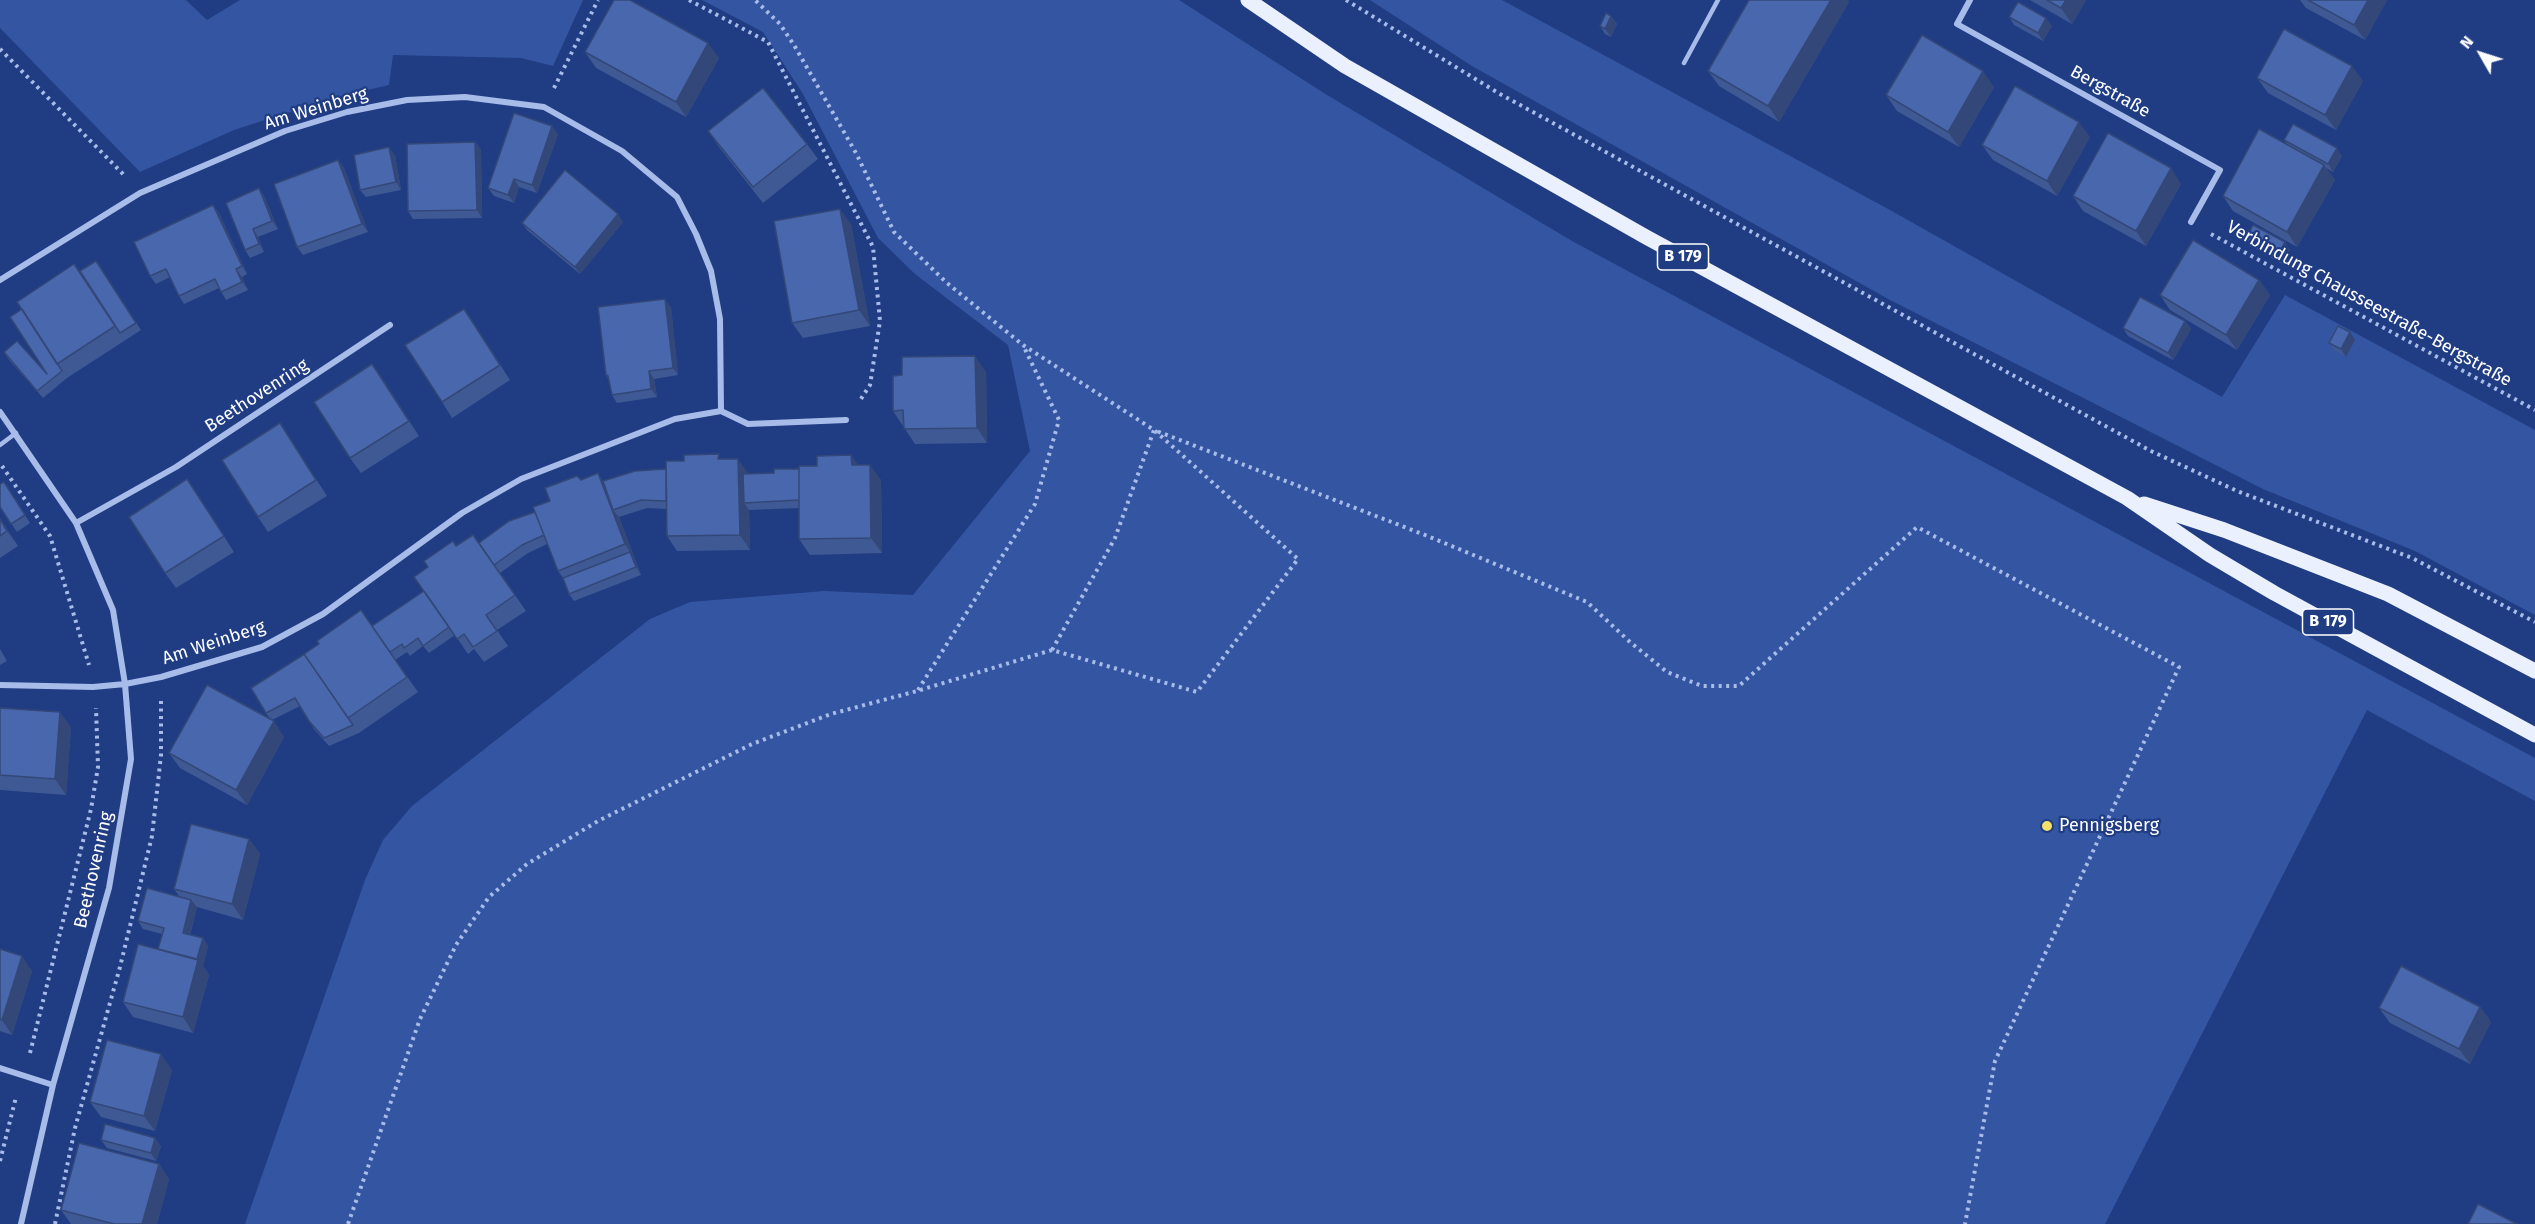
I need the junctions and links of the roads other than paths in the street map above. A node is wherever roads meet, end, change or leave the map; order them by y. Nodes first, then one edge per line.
1 (1248, 0) edge
2 (1718, 0) edge
3 (1970, 0) edge
4 (1684, 63) dead end
5 (2190, 222) road end
6 (0, 280) edge
7 (390, 326) dead end
8 (721, 411) junction
9 (0, 412) edge
10 (846, 420) road end
11 (16, 433) junction
12 (0, 445) edge
13 (2127, 498) junction
14 (75, 523) junction
15 (2535, 671) edge
16 (125, 684) junction
17 (0, 685) edge
18 (2535, 735) edge
19 (0, 1068) edge
20 (53, 1085) junction
21 (21, 1224) edge

1 - 13 main road, B 179
2 - 4 lane
3 - 5 street, Bergstraße
6 - 8 street, Am Weinberg
7 - 14 street, Beethovenring
8 - 10 street
8 - 16 street, Am Weinberg
9 - 11 street, Beethovenring
11 - 12 lane
11 - 14 street, Beethovenring
13 - 15 main road, B 179
13 - 18 main road, B 179
14 - 16 street, Beethovenring
16 - 17 street, Am Weinberg
16 - 20 street, Beethovenring
19 - 20 street
20 - 21 street, Beethovenring

